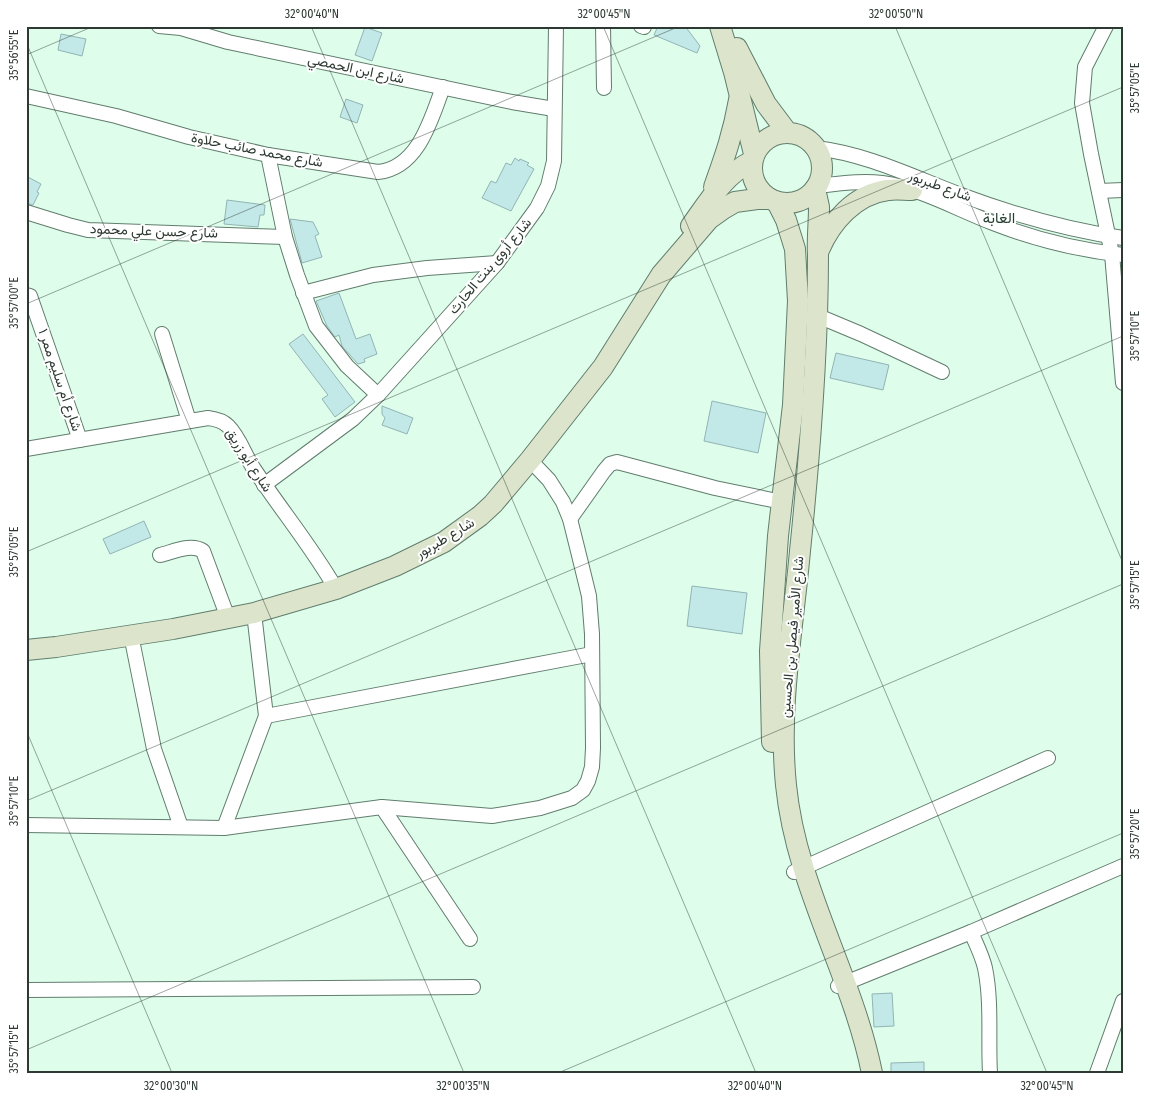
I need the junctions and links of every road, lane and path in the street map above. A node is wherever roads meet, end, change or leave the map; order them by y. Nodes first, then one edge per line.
1 (159, 26) edge
2 (556, 26) edge
3 (603, 26) edge
4 (720, 26) edge
5 (725, 26) edge
6 (1106, 26) edge
7 (181, 27) edge
8 (443, 88) junction
9 (604, 88) dead end
10 (740, 93) junction
11 (26, 96) edge
12 (554, 109) junction
13 (787, 132) junction
14 (816, 148) junction
15 (268, 155) junction
16 (753, 157) junction
17 (816, 188) junction
18 (912, 190) junction
19 (1123, 190) edge
20 (1099, 192) junction
21 (709, 198) junction
22 (773, 200) junction
23 (26, 212) edge
24 (1108, 236) junction
25 (285, 237) junction
26 (1123, 238) edge
27 (818, 254) junction
28 (1117, 255) edge
29 (496, 263) junction
30 (661, 275) junction
31 (303, 293) junction
32 (26, 295) edge
33 (818, 316) junction
34 (162, 334) dead end
35 (942, 372) dead end
36 (1123, 383) edge
37 (378, 395) junction
38 (189, 421) junction
39 (80, 440) junction
40 (26, 449) edge
41 (530, 460) junction
42 (264, 485) junction
43 (782, 502) junction
44 (570, 519) junction
45 (160, 555) dead end
46 (776, 572) junction
47 (798, 580) junction
48 (336, 589) junction
49 (254, 613) junction
50 (228, 618) junction
51 (125, 636) junction
52 (26, 638) edge
53 (26, 650) edge
54 (592, 654) junction
55 (266, 716) junction
56 (1048, 758) dead end
57 (382, 807) junction
58 (26, 825) edge
59 (181, 827) junction
60 (224, 828) junction
61 (1123, 866) edge
62 (798, 870) junction
63 (970, 932) junction
64 (470, 939) dead end
65 (841, 985) junction
66 (473, 988) dead end
67 (26, 990) edge
68 (1123, 1001) edge
69 (863, 1073) edge
70 (872, 1073) edge
71 (990, 1073) edge
72 (1097, 1073) edge

1 - 7 street, شارع ابن الحمصي
2 - 12 street, شارع أروى بنت الحارث
3 - 9 street
4 - 10 street
5 - 13 street
6 - 20 street
7 - 8 street, شارع ابن الحمصي
8 - 12 street, شارع ابن الحمصي
8 - 15 street, شارع محمد صائب حلاوة
10 - 16 street
10 - 21 street
11 - 15 street, شارع محمد صائب حلاوة
12 - 29 street, شارع أروى بنت الحارث
13 - 14 street
13 - 16 street
14 - 17 street
14 - 24 street, شارع طبربور
15 - 25 street
16 - 21 street, شارع طبربور
16 - 22 street
17 - 18 street, شارع طبربور
17 - 22 street
17 - 27 street, شارع الأمير فيصل بن الحسين
18 - 27 street
18 - 28 street, شارع طبربور
19 - 20 street
20 - 24 street
21 - 30 street, شارع طبربور
22 - 30 street, شارع طبربور
22 - 43 street, شارع الأمير فيصل بن الحسين
23 - 25 street, شارع حسن علي محمود
24 - 26 street, شارع طبربور
24 - 28 street
25 - 31 street
27 - 33 street, شارع الأمير فيصل بن الحسين
28 - 36 street
29 - 31 street
29 - 37 street, شارع أروى بنت الحارث
30 - 41 street, شارع طبربور
31 - 37 street
32 - 39 street, شارع أم سليم ممر ١
33 - 35 street
33 - 47 street, شارع الأمير فيصل بن الحسين
34 - 38 street
37 - 42 street, شارع أروى بنت الحارث
38 - 39 street, شارع أبو زريق
38 - 42 street, شارع أبو زريق
39 - 40 street, شارع أبو زريق
41 - 44 street
41 - 48 street, شارع طبربور
42 - 48 street, شارع أبو زريق
43 - 44 street
43 - 46 street, شارع الأمير فيصل بن الحسين
44 - 54 street
45 - 50 street
46 - 47 street
46 - 62 street, شارع الأمير فيصل بن الحسين
47 - 62 street, شارع الأمير فيصل بن الحسين
48 - 49 street, شارع طبربور
49 - 50 street, شارع طبربور
49 - 55 street
50 - 51 street, شارع طبربور
51 - 52 street, شارع طبربور
51 - 53 street, شارع طبربور
51 - 59 street
54 - 55 street
54 - 57 street
55 - 60 street
56 - 62 street
57 - 60 street
57 - 64 street
58 - 59 street
59 - 60 street
61 - 63 street
62 - 65 street, شارع الأمير فيصل بن الحسين
63 - 65 street
63 - 71 street
65 - 69 street, شارع الأمير فيصل بن الحسين
65 - 70 street, شارع الأمير فيصل بن الحسين
66 - 67 street
68 - 72 street

